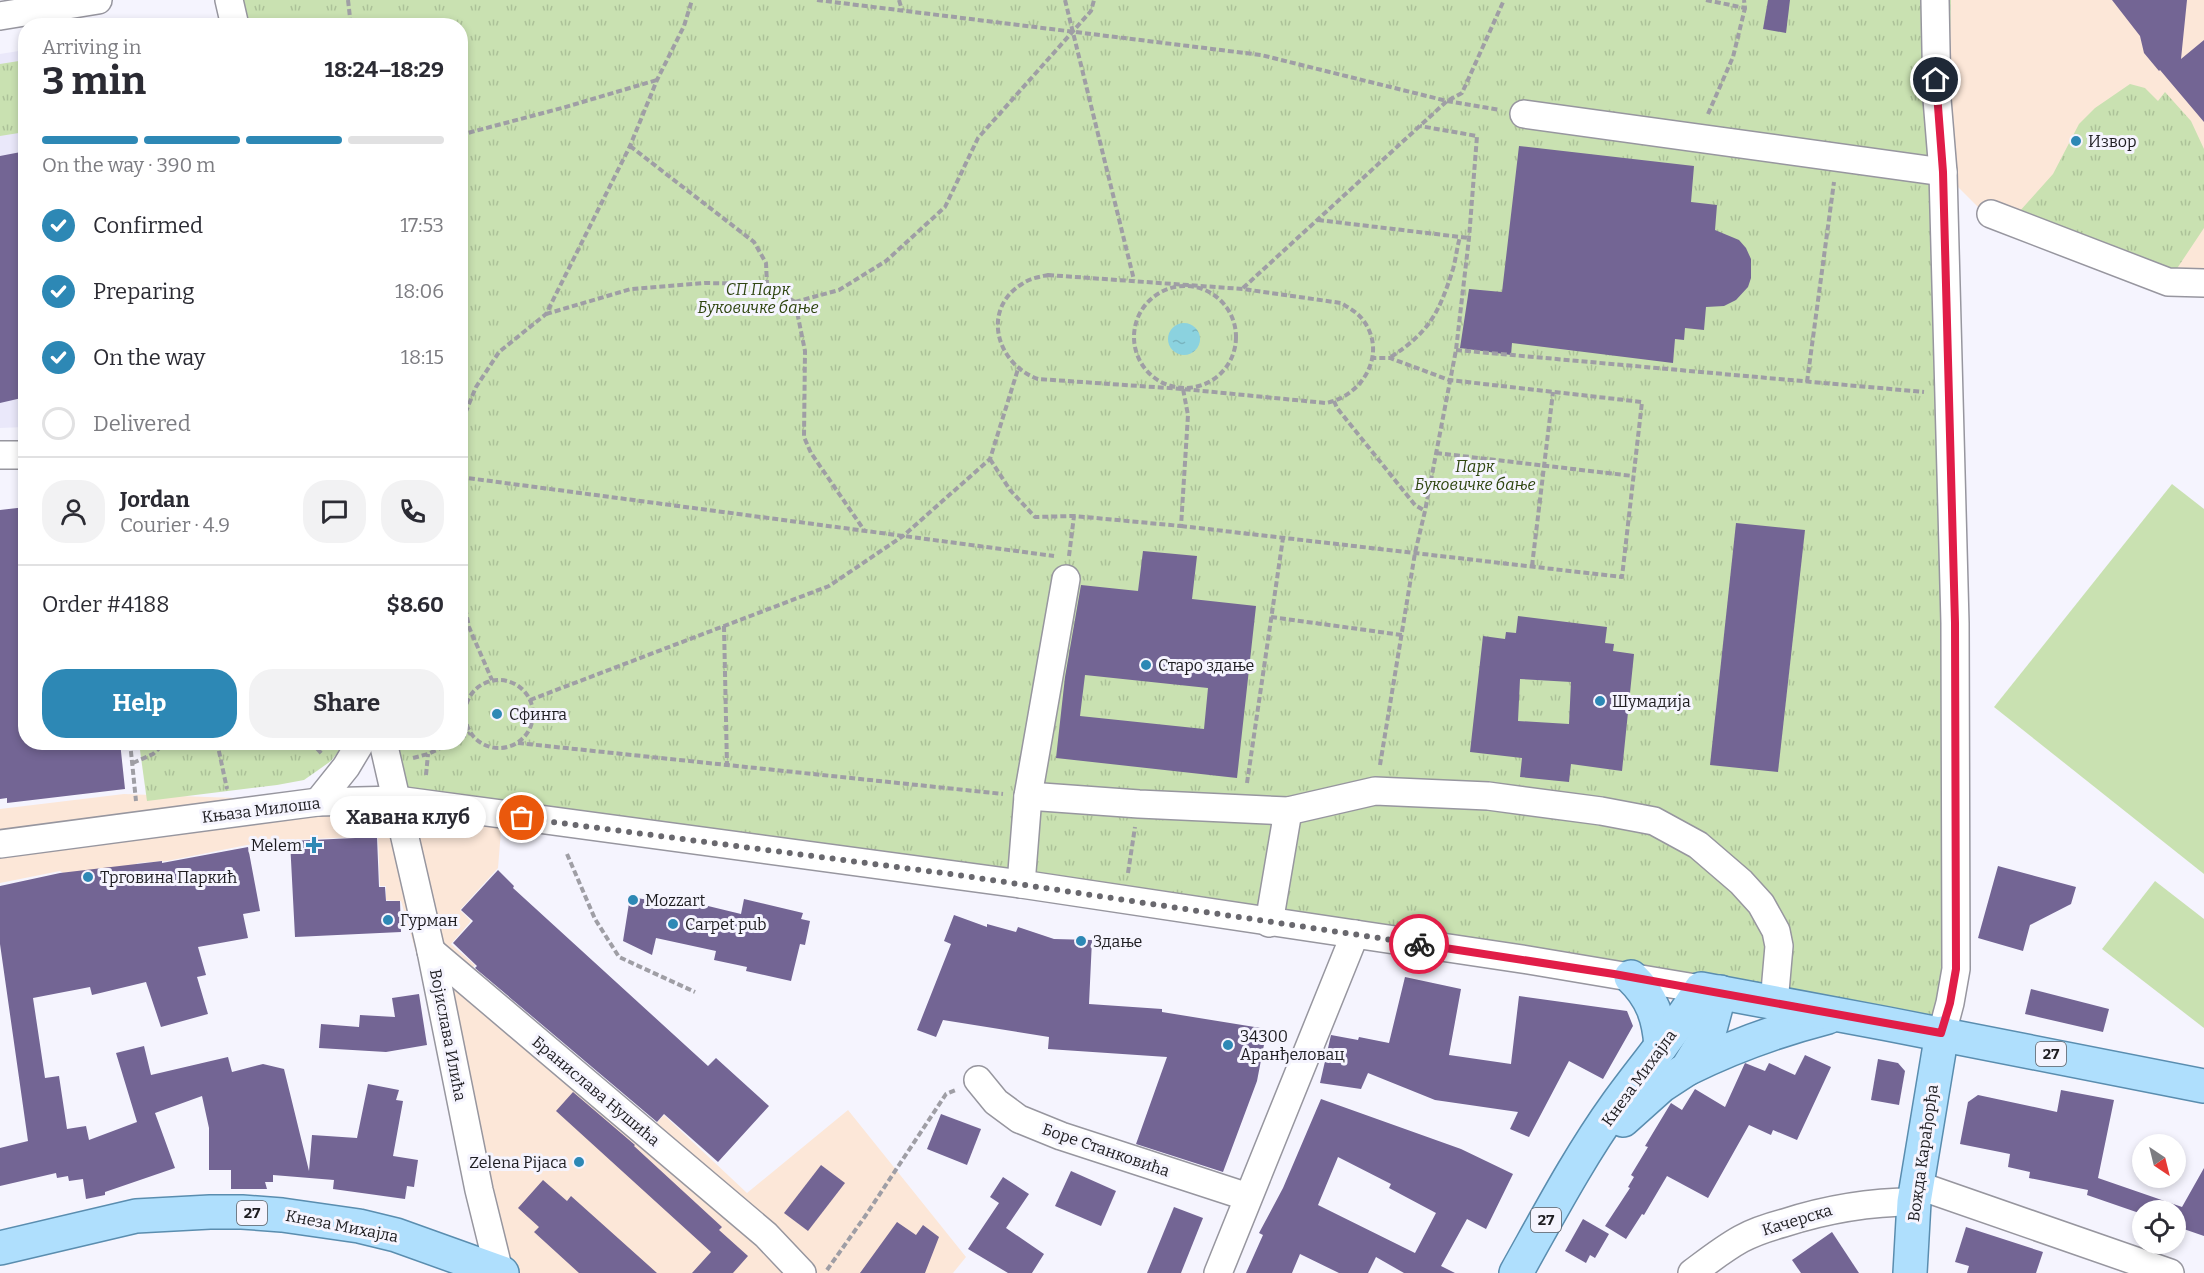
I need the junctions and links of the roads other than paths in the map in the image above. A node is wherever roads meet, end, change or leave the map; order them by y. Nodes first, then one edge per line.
1 (98, 0) edge
2 (229, 0) edge
3 (1935, 0) edge
4 (0, 16) edge
5 (233, 18) edge
6 (1524, 114) road end
7 (1943, 172) junction
8 (1990, 214) dead end
9 (2204, 283) edge
10 (0, 455) edge
11 (18, 455) edge
12 (1064, 565) road end
13 (356, 750) edge
14 (385, 750) edge
15 (1028, 796) junction
16 (397, 800) junction
17 (318, 802) junction
18 (1288, 811) junction
19 (0, 844) edge
20 (1022, 884) junction
21 (1269, 923) junction
22 (1355, 934) junction
23 (431, 951) junction
24 (1631, 977) junction
25 (1710, 991) junction
26 (1774, 1003) junction
27 (1836, 1015) junction
28 (1941, 1033) junction
29 (1661, 1046) junction
30 (1687, 1069) junction
31 (978, 1080) road end
32 (2204, 1086) edge
33 (1576, 1166) junction
34 (1916, 1193) junction
35 (1248, 1197) junction
36 (0, 1248) edge
37 (501, 1272) edge
38 (802, 1273) edge
39 (1218, 1273) edge
40 (1516, 1273) edge
41 (1692, 1273) edge
42 (1910, 1273) edge
43 (2170, 1273) edge

1 - 4 street
2 - 5 street
3 - 7 street
6 - 7 street
7 - 28 street
8 - 9 street
10 - 11 street
12 - 15 street
13 - 17 street
14 - 16 street, Војислава Илића
15 - 18 street
15 - 20 street
16 - 17 street, Књаза Милоша
16 - 20 street, Књаза Милоша
16 - 23 street, Војислава Илића
17 - 19 street, Књаза Милоша
18 - 21 street
18 - 26 street
20 - 21 street, Књаза Милоша
21 - 22 street, Књаза Милоша
22 - 24 street, Књаза Милоша
22 - 35 street
23 - 37 street, Војислава Илића
23 - 38 street, Бранислава Нушића
24 - 25 street, Књаза Милоша
24 - 29 main road
25 - 26 main road
25 - 29 main road, Кнеза Михајла / 27
25 - 30 main road, Кнеза Михајла / 27
26 - 27 main road
27 - 28 main road, 27
27 - 30 main road, 27
28 - 32 main road, 27
28 - 34 main road, Вожда Карађорђа
29 - 33 main road, Кнеза Михајла / 27
30 - 33 main road, Кнеза Михајла / 27
31 - 35 street, Боре Станковића
33 - 40 main road, Кнеза Михајла / 27
34 - 41 street, Качерска
34 - 42 main road, Вожда Карађорђа
34 - 43 street, Качерска
35 - 39 street
36 - 37 main road, Кнеза Михајла / 27

